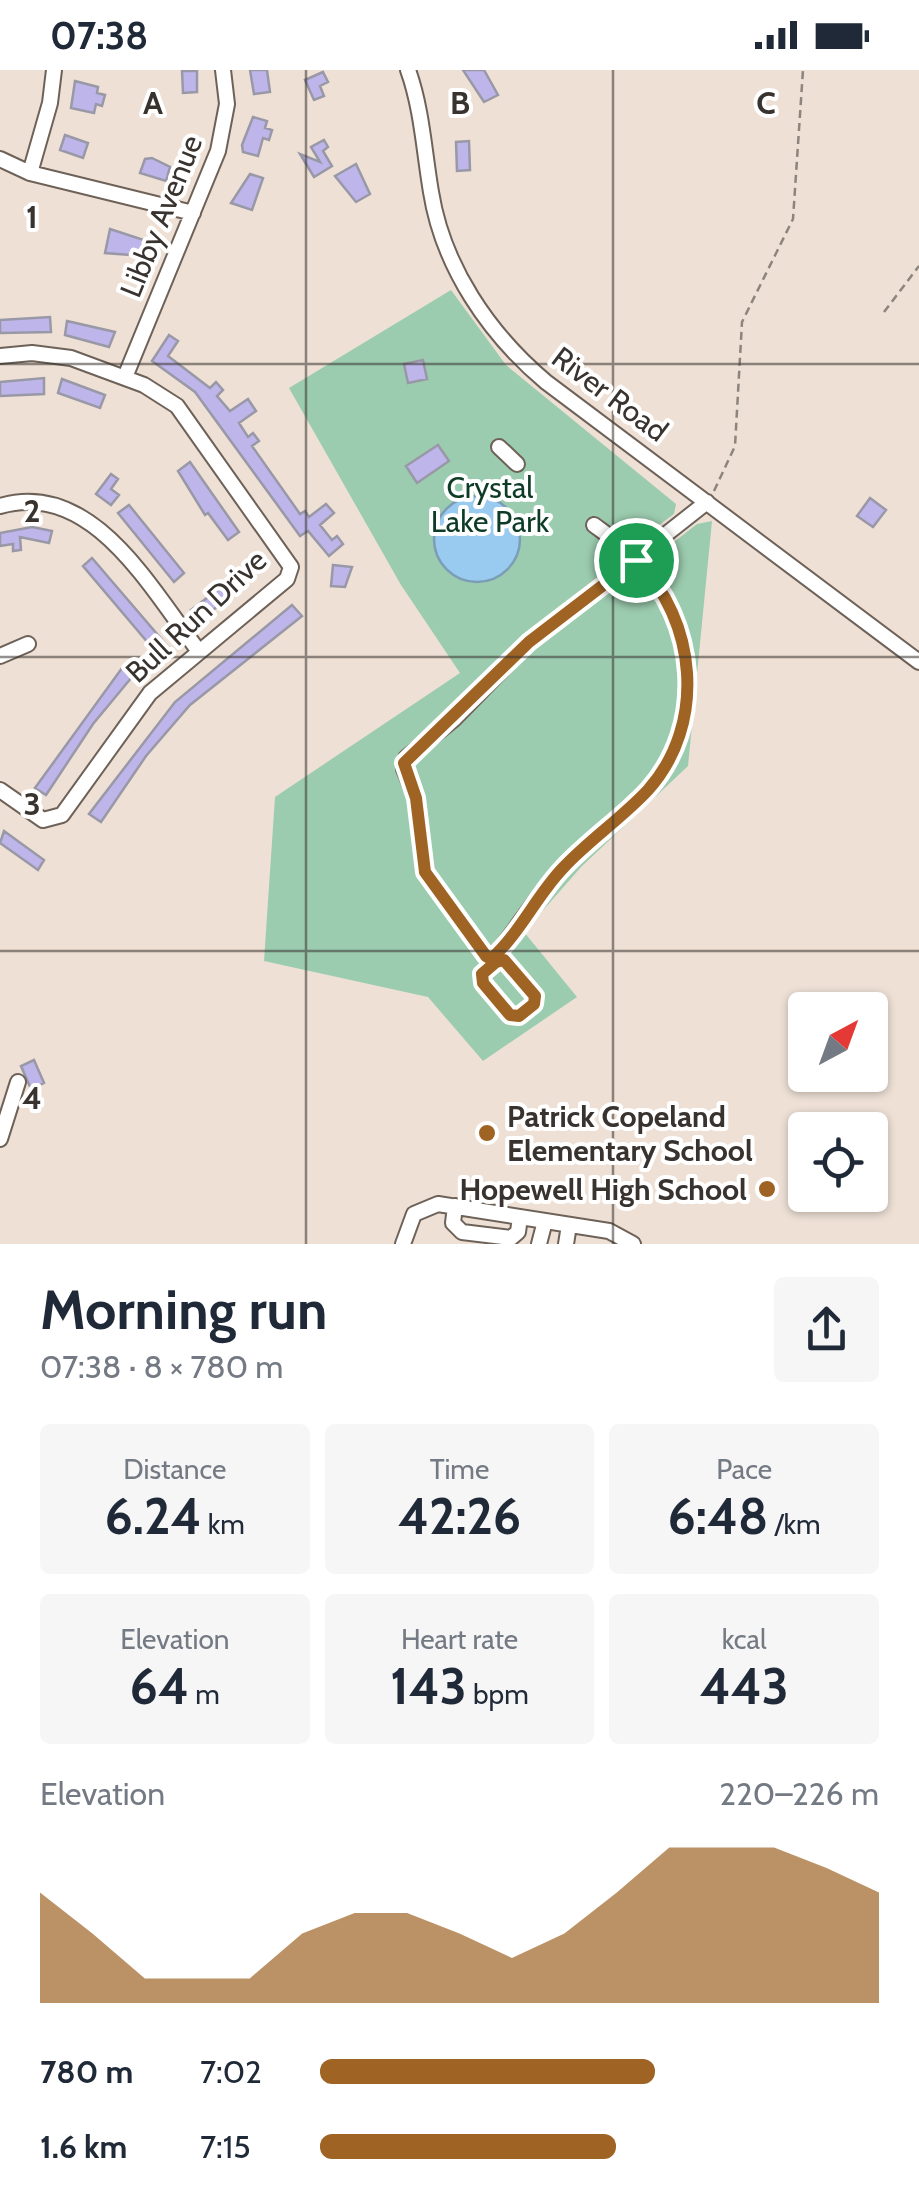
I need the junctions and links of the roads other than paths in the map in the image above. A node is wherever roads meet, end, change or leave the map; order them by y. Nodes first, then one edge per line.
1 (54, 70) edge
2 (223, 70) edge
3 (408, 70) edge
4 (0, 159) edge
5 (30, 173) junction
6 (193, 213) junction
7 (0, 356) edge
8 (125, 377) junction
9 (499, 447) dead end
10 (517, 464) dead end
11 (707, 502) junction
12 (0, 506) edge
13 (594, 525) dead end
14 (636, 560) junction
15 (28, 644) dead end
16 (198, 650) junction
17 (0, 656) edge
18 (919, 662) edge
19 (0, 790) edge
20 (18, 1082) dead end
21 (0, 1139) edge
22 (455, 1206) junction
23 (520, 1218) junction
24 (544, 1221) junction
25 (569, 1225) junction
26 (402, 1244) edge
27 (539, 1244) edge
28 (566, 1244) edge
29 (633, 1244) edge

1 - 5 street
2 - 6 street, Libby Avenue
3 - 11 street, River Road
4 - 5 street
5 - 6 street
6 - 8 street, Libby Avenue
7 - 8 street, Bull Run Drive
8 - 16 street, Bull Run Drive
9 - 10 street
11 - 14 street
11 - 18 street, River Road
12 - 16 street
13 - 14 street
14 - 14 street
15 - 17 street
16 - 19 street, Bull Run Drive
20 - 21 street
22 - 23 street
22 - 23 street
22 - 26 street
23 - 24 street
24 - 25 street
24 - 27 street
25 - 28 street
25 - 29 street

